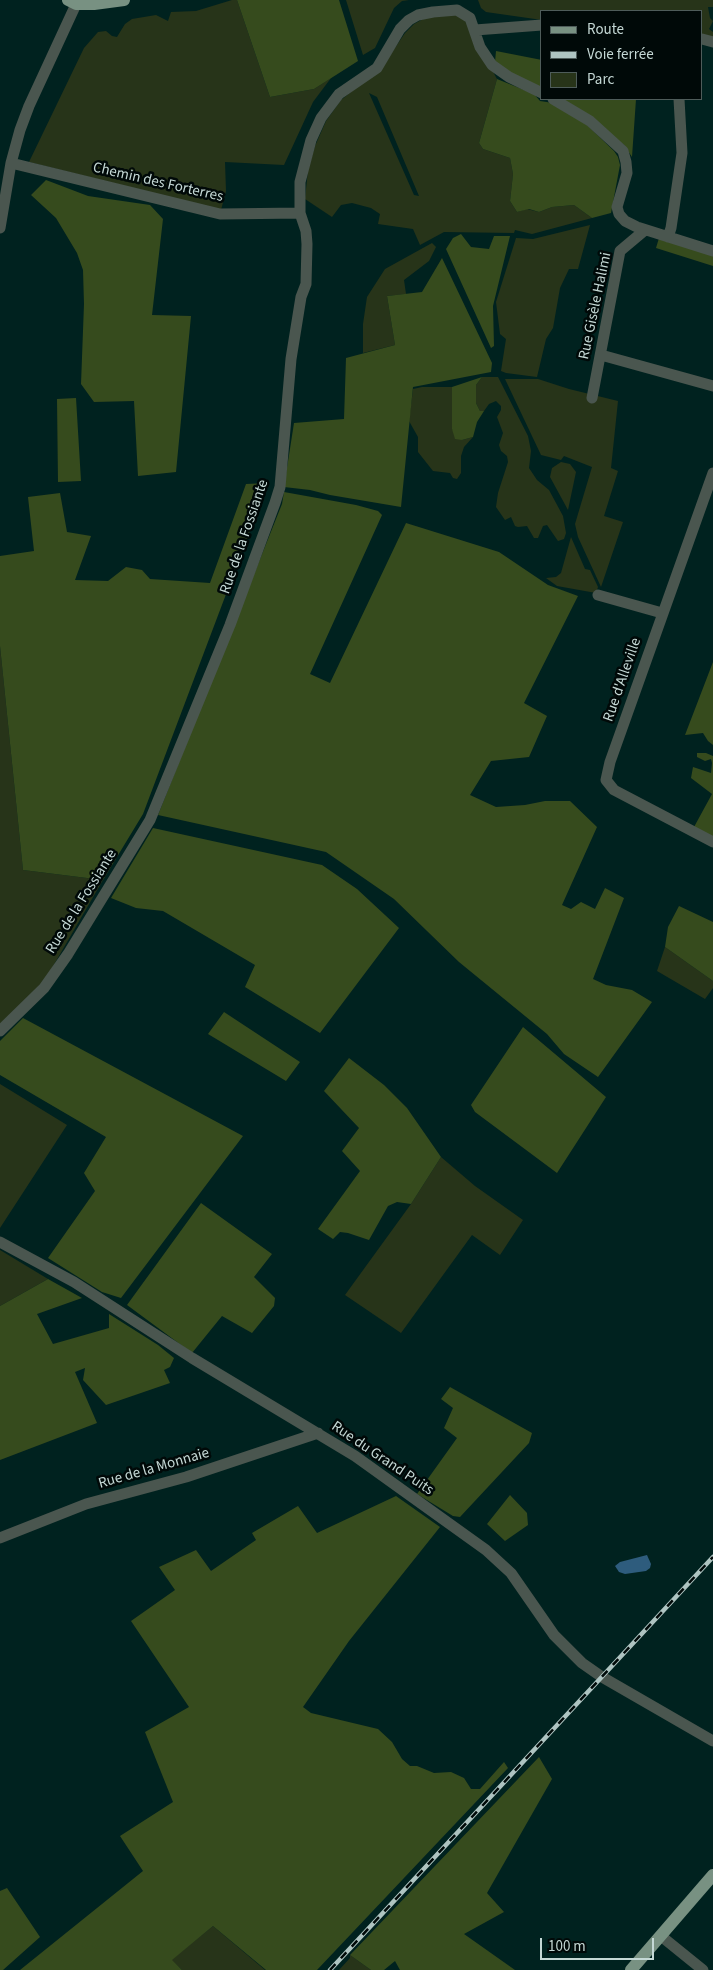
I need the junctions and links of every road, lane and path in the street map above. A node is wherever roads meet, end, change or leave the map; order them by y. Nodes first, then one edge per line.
1 (124, 0) edge
2 (80, 2) edge
3 (540, 25) edge
4 (475, 30) junction
5 (540, 93) edge
6 (555, 100) edge
7 (679, 100) edge
8 (11, 163) junction
9 (300, 213) junction
10 (0, 228) edge
11 (645, 230) junction
12 (668, 237) junction
13 (713, 251) edge
14 (600, 355) junction
15 (713, 386) edge
16 (592, 398) dead end
17 (713, 473) edge
18 (598, 595) dead end
19 (662, 613) junction
20 (713, 842) edge
21 (0, 1031) edge
22 (0, 1242) edge
23 (318, 1433) junction
24 (0, 1538) edge
25 (713, 1741) edge
26 (713, 1875) edge
27 (661, 1936) junction
28 (631, 1970) edge
29 (703, 1970) edge

1 - 2 main road
2 - 8 street
3 - 4 street
4 - 5 street
4 - 9 street, Rue de la Fossiante
6 - 11 street
7 - 12 street
8 - 9 street, Chemin des Forterres
8 - 10 street
9 - 21 street, Rue de la Fossiante
11 - 12 street
11 - 14 street, Rue Gisèle Halimi
12 - 13 street
14 - 15 street
14 - 16 street, Rue Gisèle Halimi
17 - 19 street, Rue d'Alleville
18 - 19 street
19 - 20 street, Rue d'Alleville
22 - 23 street, Rue du Grand Puits
23 - 24 street, Rue de la Monnaie
23 - 25 street, Rue du Grand Puits
26 - 27 main road
27 - 28 main road
27 - 29 street

